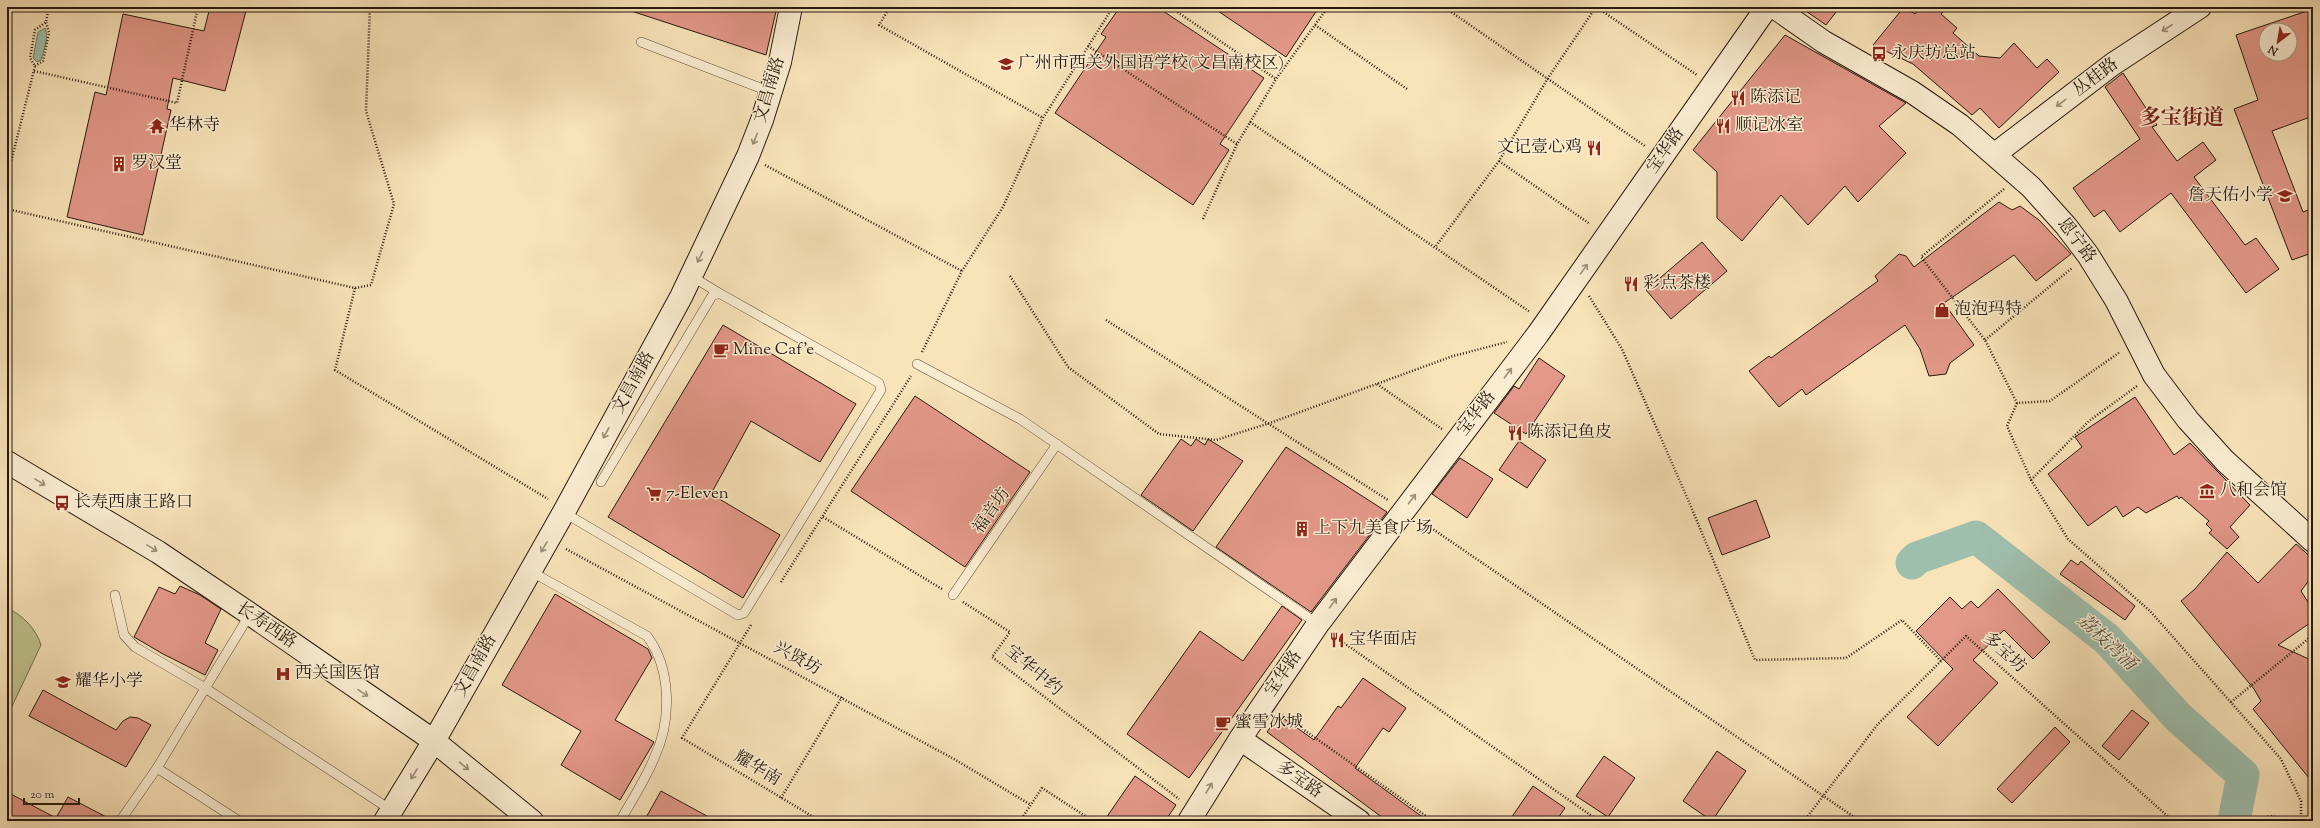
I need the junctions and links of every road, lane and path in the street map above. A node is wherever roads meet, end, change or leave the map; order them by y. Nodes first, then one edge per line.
1 (49, 7) edge
2 (198, 7) edge
3 (370, 7) edge
4 (791, 7) edge
5 (890, 7) edge
6 (1113, 7) edge
7 (1170, 7) edge
8 (1328, 7) edge
9 (1444, 7) edge
10 (1596, 7) edge
11 (1766, 7) edge
12 (1774, 7) edge
13 (2200, 7) edge
14 (46, 22) junction
15 (1315, 25) junction
16 (641, 42) dead end
17 (1088, 46) junction
18 (35, 66) junction
19 (34, 71) junction
20 (1548, 78) junction
21 (1276, 79) junction
22 (1712, 85) junction
23 (1407, 89) dead end
24 (772, 93) junction
25 (1043, 118) junction
26 (1250, 122) junction
27 (1236, 144) junction
28 (1995, 154) junction
29 (748, 156) junction
30 (1661, 158) junction
31 (1499, 161) junction
32 (2019, 176) junction
33 (7, 178) edge
34 (7, 209) edge
35 (1202, 219) dead end
36 (1607, 236) junction
37 (1436, 246) junction
38 (2088, 255) junction
39 (962, 271) junction
40 (691, 276) junction
41 (1010, 276) dead end
42 (1578, 278) junction
43 (355, 288) junction
44 (719, 293) junction
45 (1106, 320) dead end
46 (1542, 328) junction
47 (1985, 340) junction
48 (2137, 340) junction
49 (917, 364) junction
50 (2154, 374) junction
51 (912, 376) dead end
52 (1377, 384) junction
53 (2017, 402) junction
54 (1270, 424) junction
55 (1458, 439) junction
56 (1057, 444) junction
57 (7, 462) edge
58 (2031, 480) junction
59 (601, 482) dead end
60 (1404, 510) junction
61 (564, 511) junction
62 (823, 517) dead end
63 (548, 540) junction
64 (2313, 540) edge
65 (530, 571) junction
66 (115, 595) dead end
67 (953, 595) junction
68 (250, 614) junction
69 (1318, 624) junction
70 (2313, 635) edge
71 (1942, 661) junction
72 (205, 688) junction
73 (842, 697) junction
74 (1265, 702) junction
75 (2231, 702) junction
76 (682, 738) dead end
77 (1240, 739) junction
78 (434, 741) junction
79 (157, 768) junction
80 (1822, 795) junction
81 (781, 798) junction
82 (1031, 805) junction
83 (388, 816) edge
84 (1192, 816) edge
85 (120, 821) edge
86 (239, 821) edge
87 (532, 821) edge
88 (620, 821) edge
89 (820, 821) edge
90 (1020, 821) edge
91 (1093, 821) edge
92 (1358, 821) edge
93 (1433, 821) edge
94 (1598, 821) edge
95 (1804, 821) edge
96 (1860, 821) edge
97 (2173, 821) edge
98 (2264, 821) edge
99 (2300, 821) edge

1 - 14 path
2 - 19 path
3 - 43 path
4 - 24 street, 文昌南路
5 - 25 path
6 - 17 path
7 - 21 path
8 - 15 path
9 - 20 path
10 - 20 path
10 - 22 path
11 - 22 street, 宝华路
12 - 28 street, 恩宁路
13 -> 28 street, 丛桂路
14 - 18 path
14 - 18 path
15 - 21 path
15 - 23 path
16 - 24 lane
17 - 25 path
17 - 27 path
18 - 19 path
19 - 33 path
20 - 30 path
20 - 31 path
21 - 26 path
22 - 30 street, 宝华路
24 -> 29 street, 文昌南路
25 - 39 path
26 - 27 path
26 - 37 path
27 - 35 path
28 - 32 street, 恩宁路
29 - 39 path
29 -> 40 street, 文昌南路
30 - 36 street, 宝华路
31 - 36 path
31 - 37 path
32 - 38 street, 恩宁路
32 - 47 path
34 - 43 path
42 -> 36 street, 宝华路
37 - 46 path
38 - 47 path
38 - 48 street, 恩宁路
39 - 49 path
40 - 44 lane
40 -> 61 street, 文昌南路
41 - 54 path
42 - 46 street, 宝华路
42 - 71 path
43 - 61 path
44 - 59 lane
44 - 61 lane
45 - 54 path
46 - 52 path
55 -> 46 street, 宝华路
47 - 53 path
48 - 50 street, 恩宁路
48 - 53 path
49 - 51 path
49 - 56 lane
50 - 58 path
50 - 64 street, 恩宁路
52 - 54 path
52 - 55 path
53 - 58 path
54 - 60 path
60 -> 55 street, 宝华路
56 - 67 lane, 福音坊
56 - 69 lane
57 -> 68 street, 长寿西路
58 - 75 path
69 -> 60 street, 宝华路
60 - 80 path
61 - 63 street, 文昌南路
62 - 67 path, 宝华中约
63 -> 65 street, 文昌南路
63 - 73 path, 兴贤坊
65 - 78 street, 文昌南路
65 - 88 lane
66 - 72 lane
67 - 84 path, 宝华中约
68 - 72 lane
68 -> 78 street, 长寿西路
69 - 74 street, 宝华路
69 - 94 path
70 - 75 path
71 - 80 path, 多宝坊
71 - 97 path, 多宝坊
72 - 79 lane
72 - 83 lane
73 - 81 path
73 - 82 path, 兴贤坊
74 - 77 street, 宝华路
74 - 93 path
75 - 99 path
76 - 81 path, 耀华南
84 -> 77 street, 宝华路
77 - 92 street, 多宝路
78 -> 83 street, 文昌南路
78 -> 87 street, 长寿西路
79 - 85 lane
79 - 86 lane
80 - 95 path, 多宝坊
80 - 96 path
81 - 89 path, 耀华南
82 - 90 path
82 - 91 path
98 - 99 path

